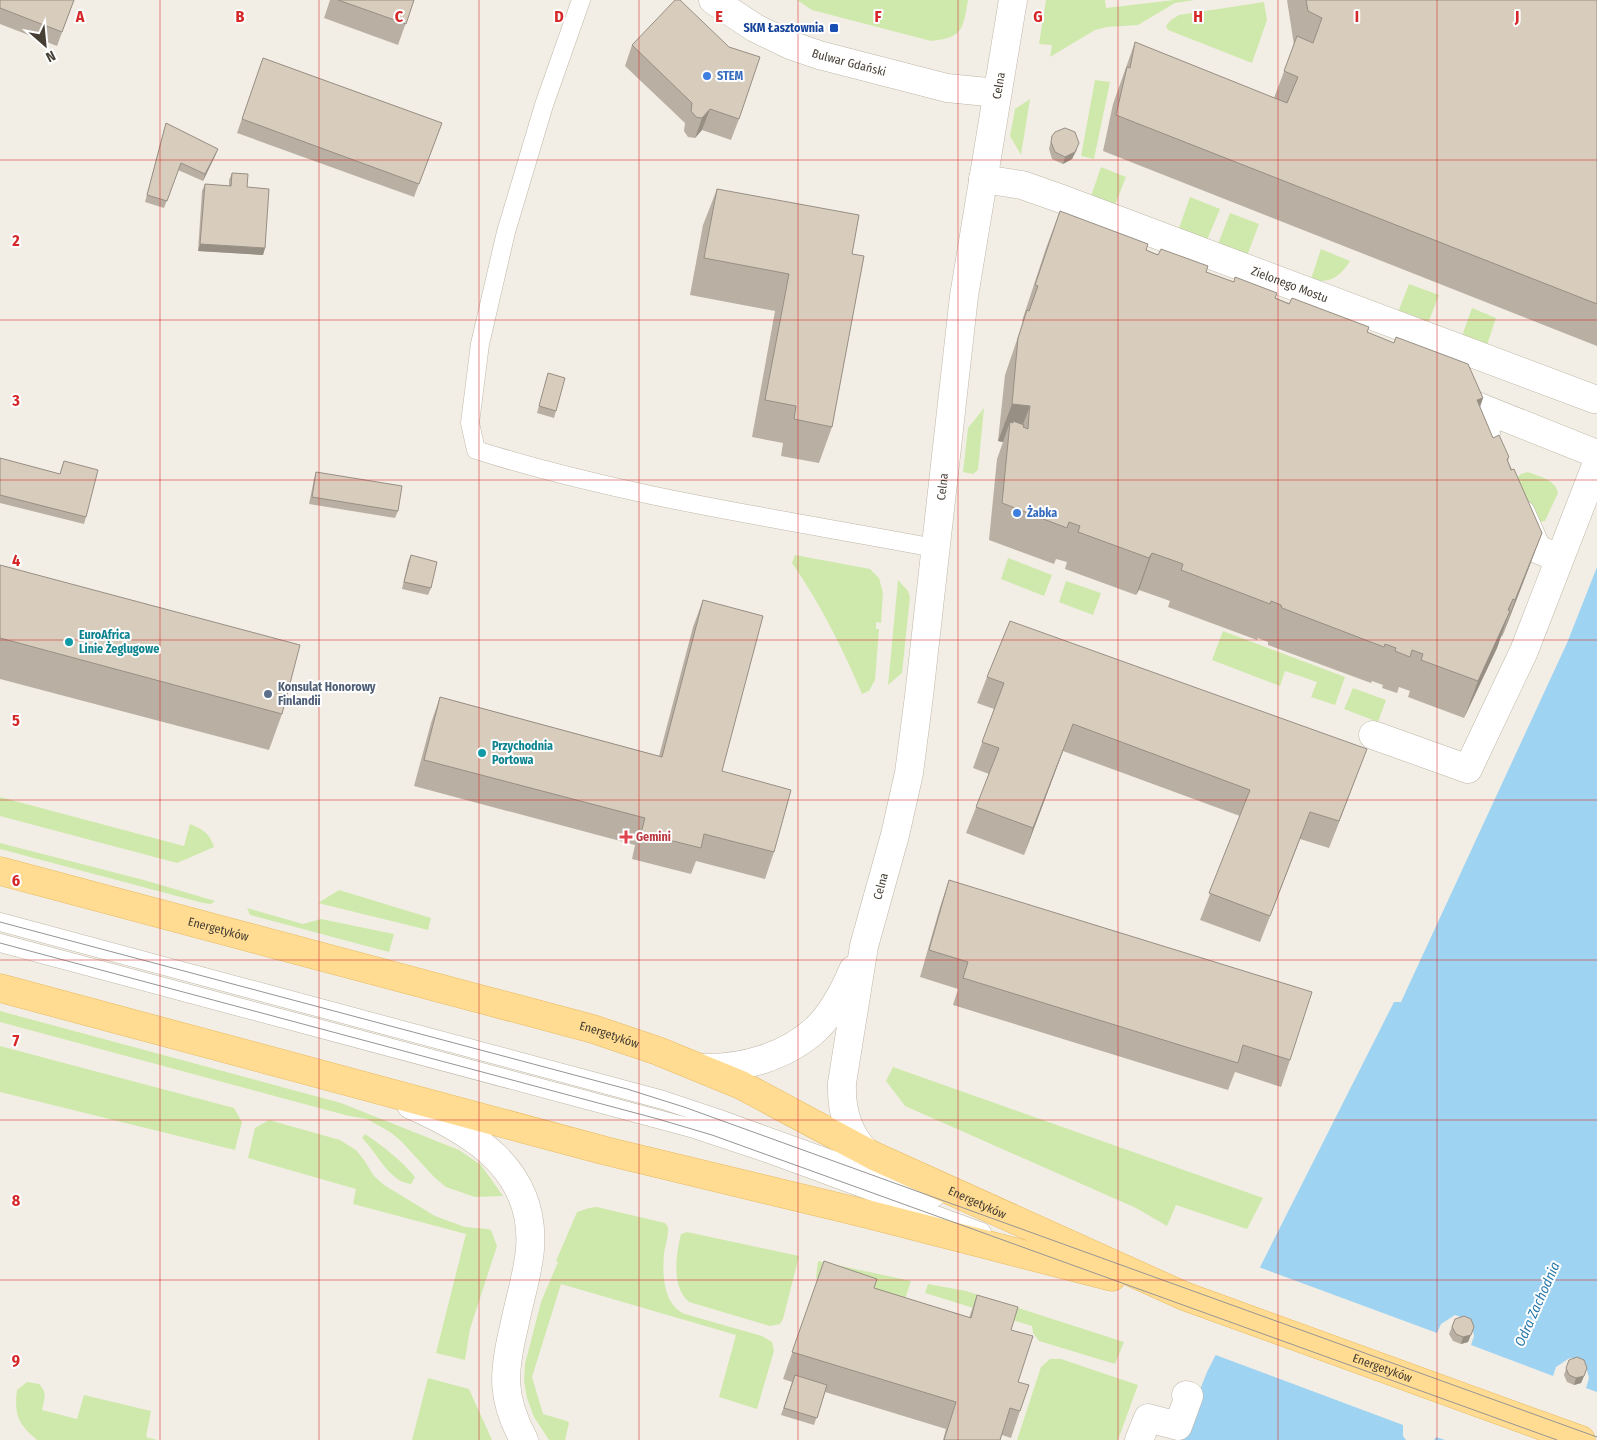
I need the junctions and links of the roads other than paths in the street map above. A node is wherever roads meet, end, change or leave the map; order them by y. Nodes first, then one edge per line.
1 (581, 0) edge
2 (713, 0) edge
3 (1011, 12) edge
4 (997, 93) junction
5 (983, 179) junction
6 (1594, 399) dead end
7 (1597, 454) edge
8 (1498, 459) edge
9 (1597, 463) edge
10 (1509, 486) edge
11 (935, 548) junction
12 (1559, 558) junction
13 (1373, 735) dead end
14 (0, 871) edge
15 (0, 922) edge
16 (0, 944) edge
17 (864, 946) junction
18 (0, 988) edge
19 (702, 1068) junction
20 (366, 1087) junction
21 (866, 1152) junction
22 (1084, 1251) junction
23 (1099, 1274) junction
24 (1184, 1296) junction
25 (1188, 1396) dead end
26 (1147, 1420) edge
27 (524, 1440) edge
28 (1581, 1440) edge

1 - 11 lane
2 - 4 street, Bulwar Gdański
3 - 4 street, Celna
4 - 5 street, Celna
5 - 6 street, Zielonego Mostu
5 - 11 street, Celna
7 - 8 street
9 - 12 street
10 - 12 street
11 - 17 street, Celna
12 - 13 street
14 - 19 main road, Energetyków
15 - 22 lane
16 - 23 lane
17 - 19 street, Celna
17 - 21 street, Celna
18 - 20 main road, Energetyków
19 - 21 main road, Energetyków
20 - 23 main road, Energetyków
20 - 27 street
21 - 22 main road, Energetyków
22 - 24 main road, Energetyków
23 - 24 main road, Energetyków
24 - 28 main road, Energetyków
25 - 26 street

